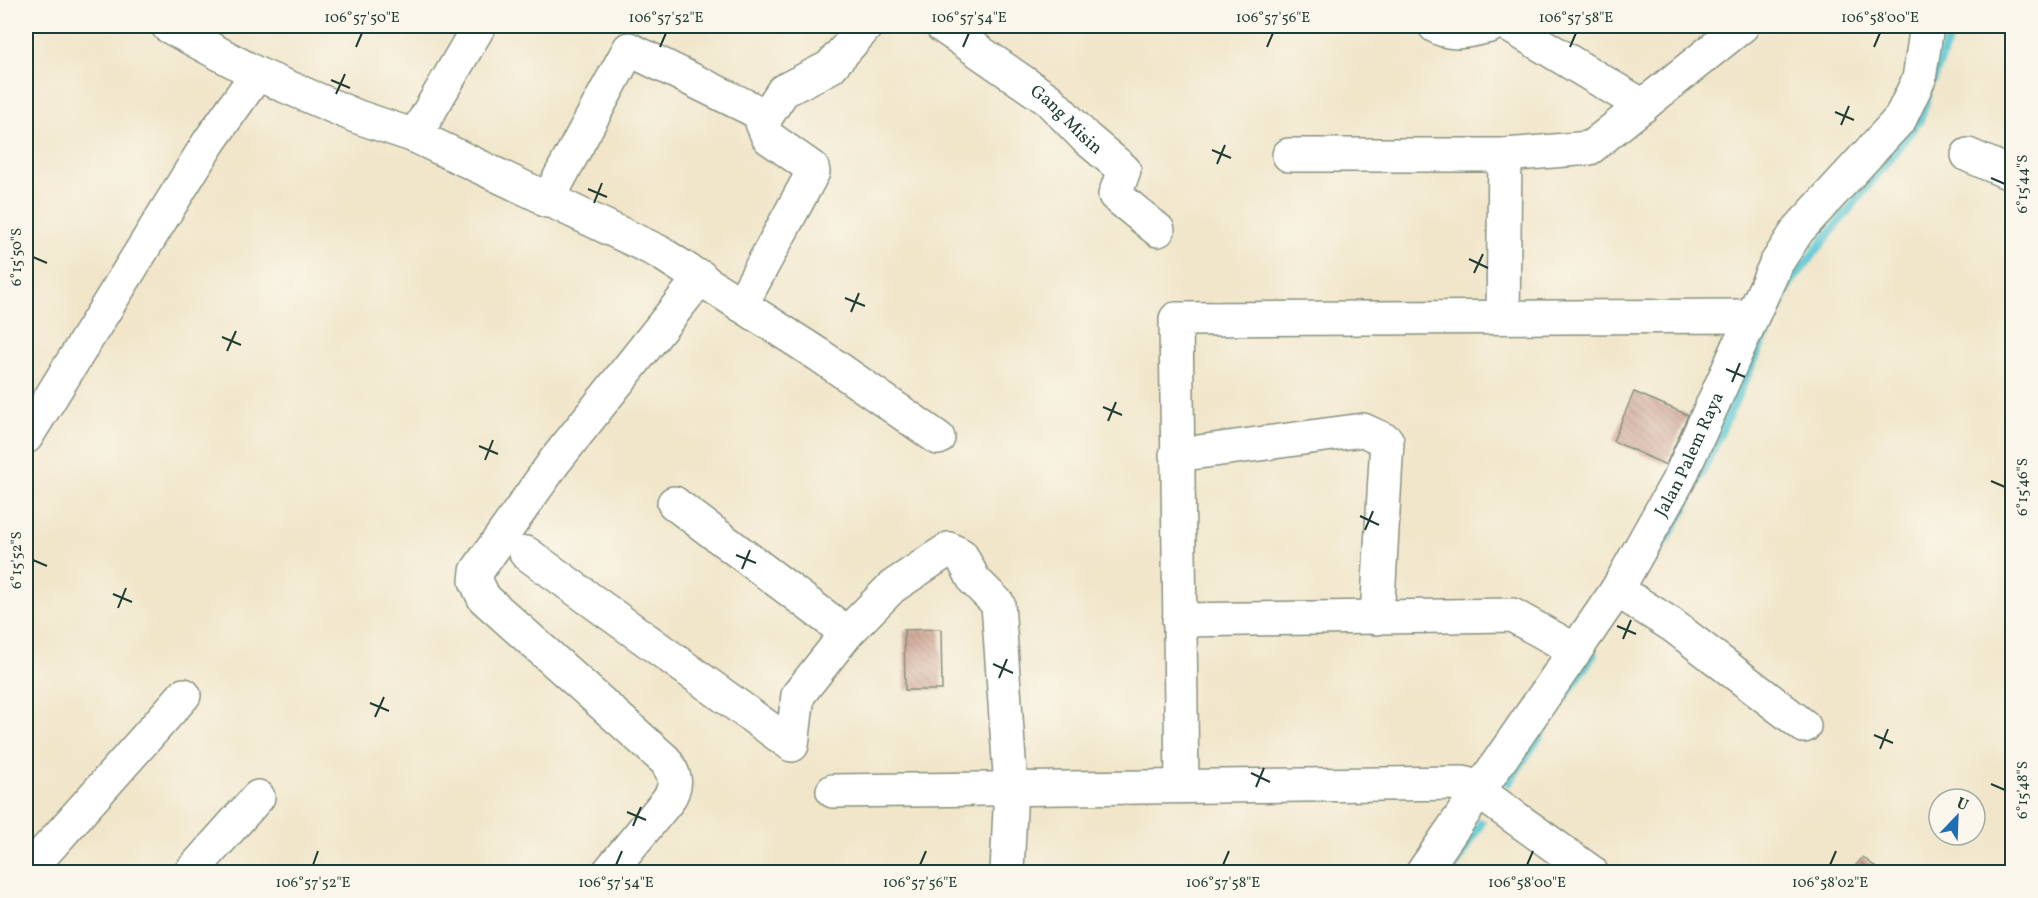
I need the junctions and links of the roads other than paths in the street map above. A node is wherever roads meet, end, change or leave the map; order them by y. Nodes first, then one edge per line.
1 (168, 26) edge
2 (478, 26) edge
3 (866, 26) edge
4 (942, 26) edge
5 (1435, 26) edge
6 (1490, 26) edge
7 (1510, 26) edge
8 (1742, 26) edge
9 (1926, 26) edge
10 (257, 74) junction
11 (1643, 106) junction
12 (766, 116) junction
13 (414, 136) junction
14 (1289, 155) dead end
15 (1505, 155) junction
16 (1968, 155) dead end
17 (2013, 174) edge
18 (547, 201) junction
19 (1158, 230) dead end
20 (700, 277) junction
21 (741, 305) junction
22 (1751, 316) junction
23 (1503, 317) junction
24 (28, 428) edge
25 (938, 438) dead end
26 (1176, 455) junction
27 (674, 503) dead end
28 (526, 553) dead end
29 (1625, 595) junction
30 (1377, 618) junction
31 (1179, 620) junction
32 (847, 633) junction
33 (1575, 650) junction
34 (184, 695) dead end
35 (1804, 726) dead end
36 (1182, 786) junction
37 (1011, 788) junction
38 (1479, 790) junction
39 (833, 791) dead end
40 (258, 797) dead end
41 (1426, 871) edge
42 (27, 873) edge
43 (191, 873) edge
44 (609, 873) edge
45 (1007, 873) edge
46 (1591, 873) edge

1 - 10 street
2 - 13 street
3 - 12 street
4 - 19 street, Gang Misin
5 - 6 street
7 - 11 street
8 - 11 street
9 - 22 street, Jalan Palem Raya
10 - 13 street
10 - 24 street
11 - 15 street
12 - 18 street
12 - 21 street
13 - 18 street
14 - 15 street
15 - 23 street
16 - 17 street
18 - 20 street
20 - 21 street
20 - 44 street
21 - 25 street
22 - 23 street
22 - 29 street, Jalan Palem Raya
23 - 26 street
26 - 30 street
26 - 31 street
27 - 32 street
28 - 32 street
29 - 33 street, Jalan Palem Raya
29 - 35 street
30 - 31 street
30 - 33 street
31 - 36 street
32 - 37 street
33 - 38 street, Jalan Palem Raya
34 - 42 street
36 - 37 street
36 - 38 street
37 - 39 street
37 - 45 street
38 - 41 street, Jalan Palem Raya
38 - 46 street
40 - 43 street

